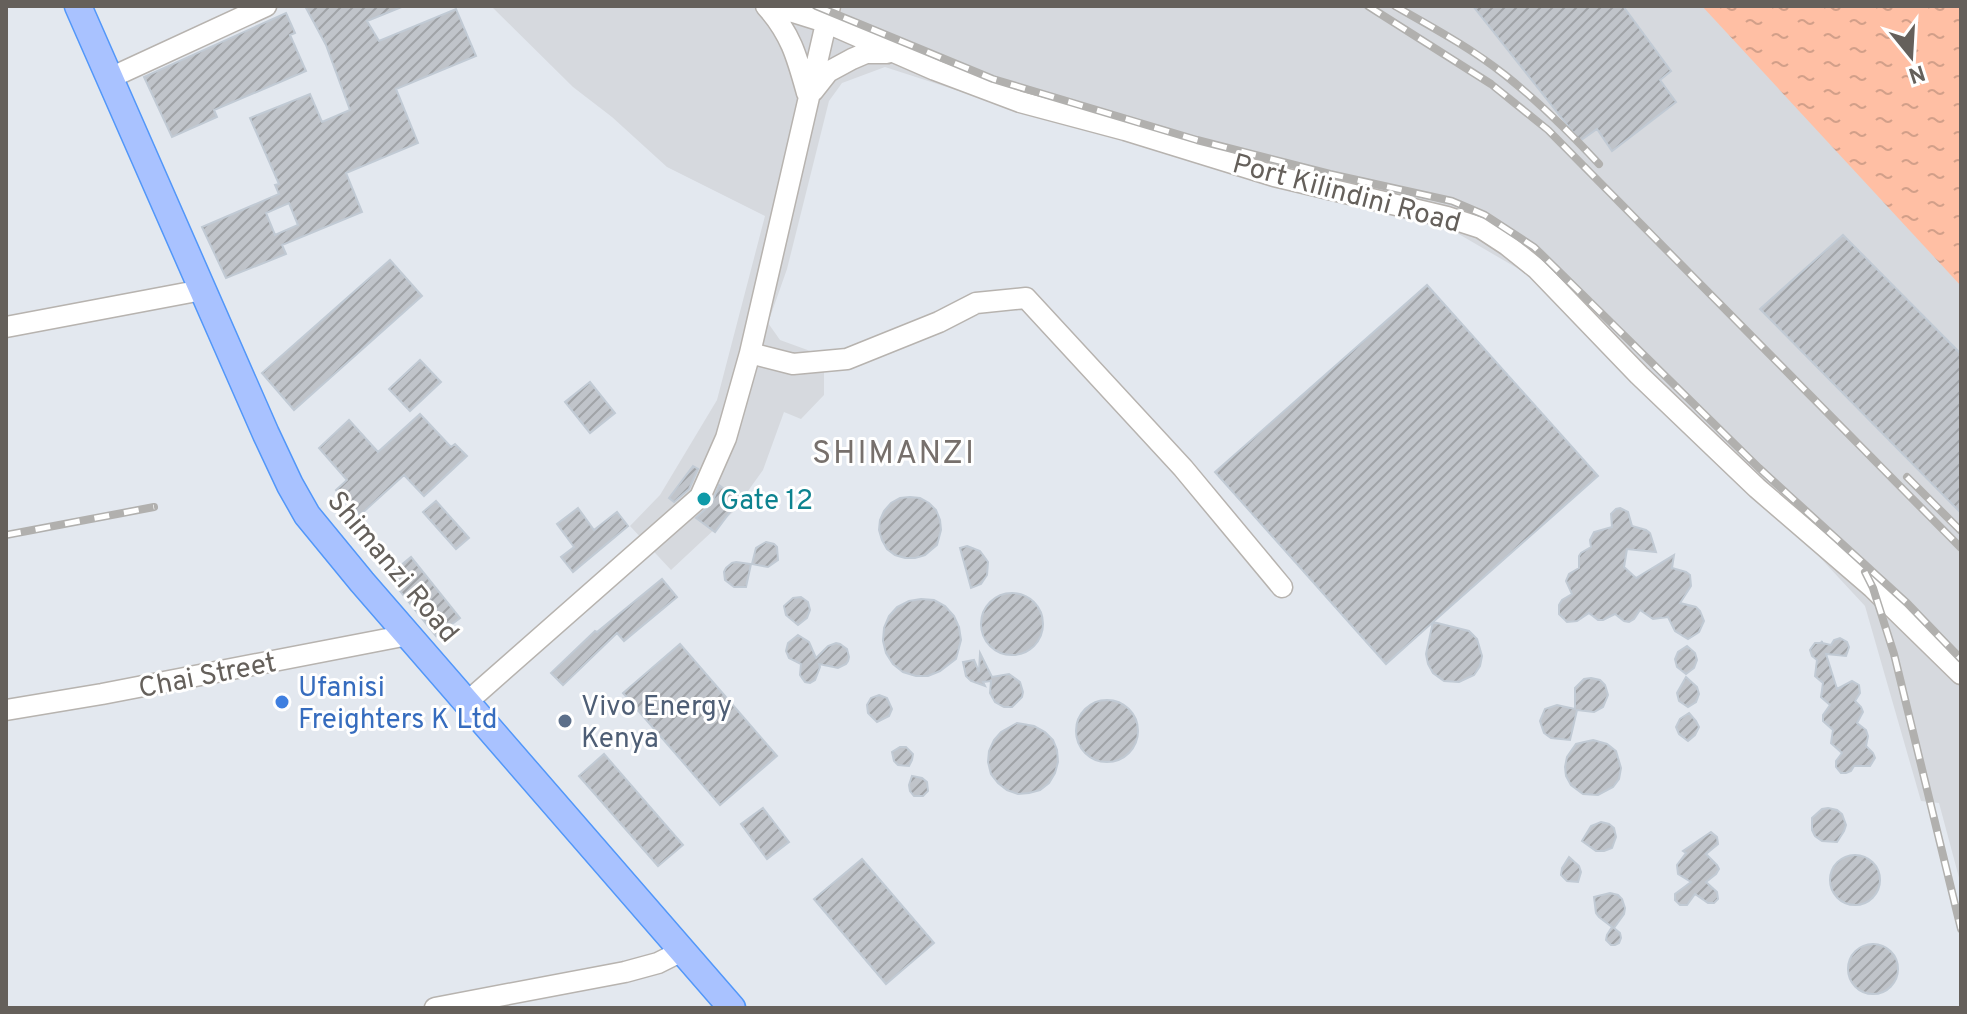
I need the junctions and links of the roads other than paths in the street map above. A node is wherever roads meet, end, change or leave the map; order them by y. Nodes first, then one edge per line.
1 (78, 6) edge
2 (266, 6) edge
3 (766, 6) edge
4 (774, 6) edge
5 (827, 14) edge
6 (895, 53) junction
7 (110, 78) junction
8 (808, 97) junction
9 (202, 290) junction
10 (6, 327) edge
11 (750, 353) junction
12 (1282, 587) dead end
13 (408, 635) junction
14 (1961, 674) edge
15 (466, 703) junction
16 (6, 710) edge
17 (682, 951) junction
18 (435, 1008) edge
19 (732, 1008) edge

1 - 7 main road, Shimanzi Road
2 - 7 street
3 - 8 street
4 - 5 street, Port Kilindini Road
5 - 6 street, Port Kilindini Road
5 - 8 street
6 - 8 street
6 - 14 street, Port Kilindini Road
7 - 9 main road, Shimanzi Road
8 - 11 street
9 - 10 street
9 - 13 main road, Shimanzi Road
11 - 12 street
11 - 15 street
13 - 15 main road, Shimanzi Road
13 - 16 street, Chai Street
15 - 17 main road, Shimanzi Road
17 - 18 street
17 - 19 main road, Shimanzi Road

